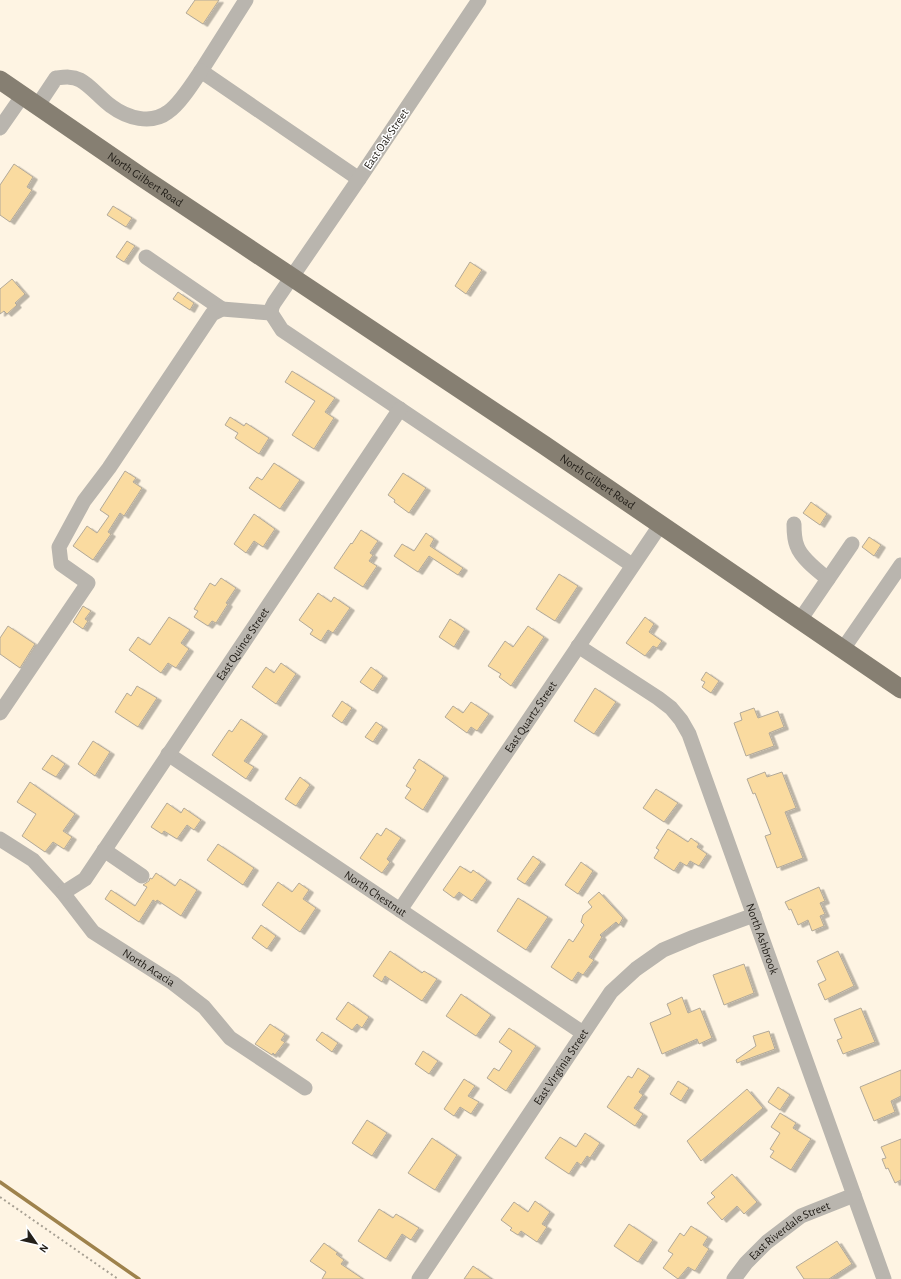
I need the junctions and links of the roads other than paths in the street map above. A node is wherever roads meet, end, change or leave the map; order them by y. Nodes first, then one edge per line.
1 (246, 0) edge
2 (479, 0) edge
3 (201, 71) junction
4 (0, 80) edge
5 (30, 100) junction
6 (0, 128) edge
7 (359, 179) junction
8 (146, 257) dead end
9 (292, 277) junction
10 (222, 309) junction
11 (271, 313) junction
12 (400, 409) junction
13 (661, 524) junction
14 (794, 524) dead end
15 (852, 544) dead end
16 (632, 565) junction
17 (901, 565) edge
18 (828, 579) junction
19 (800, 620) junction
20 (578, 646) junction
21 (843, 649) junction
22 (901, 689) edge
23 (0, 713) edge
24 (168, 754) junction
25 (0, 839) edge
26 (104, 850) junction
27 (142, 876) dead end
28 (63, 893) junction
29 (400, 910) junction
30 (754, 915) junction
31 (583, 1033) junction
32 (305, 1088) dead end
33 (854, 1195) junction
34 (419, 1279) edge
35 (734, 1279) edge
36 (884, 1279) edge

1 - 3 street
2 - 7 street, East Oak Street
3 - 5 street
3 - 7 street
4 - 5 main road, North Gilbert Road
5 - 6 street
5 - 9 main road, North Gilbert Road
7 - 9 street, East Oak Street
8 - 10 street
9 - 11 street
9 - 13 main road, North Gilbert Road
10 - 11 street
10 - 23 street
11 - 12 street
12 - 16 street
12 - 24 street, East Quince Street
13 - 16 street, East Quartz Street
13 - 19 main road, North Gilbert Road
14 - 18 street
15 - 18 street
16 - 20 street, East Quartz Street
17 - 21 street
18 - 19 street
19 - 21 main road, North Gilbert Road
20 - 29 street, East Quartz Street
20 - 30 street, North Ashbrook
21 - 22 main road, North Gilbert Road
24 - 26 street, East Quince Street
24 - 29 street, North Chestnut
25 - 28 street, North Acacia
26 - 27 street
26 - 28 street, East Quince Street
28 - 32 street, North Acacia
29 - 31 street, North Chestnut
30 - 31 street, East Virginia Street
30 - 33 street, North Ashbrook
31 - 34 street, East Virginia Street
33 - 35 street, East Riverdale Street
33 - 36 street, North Ashbrook

